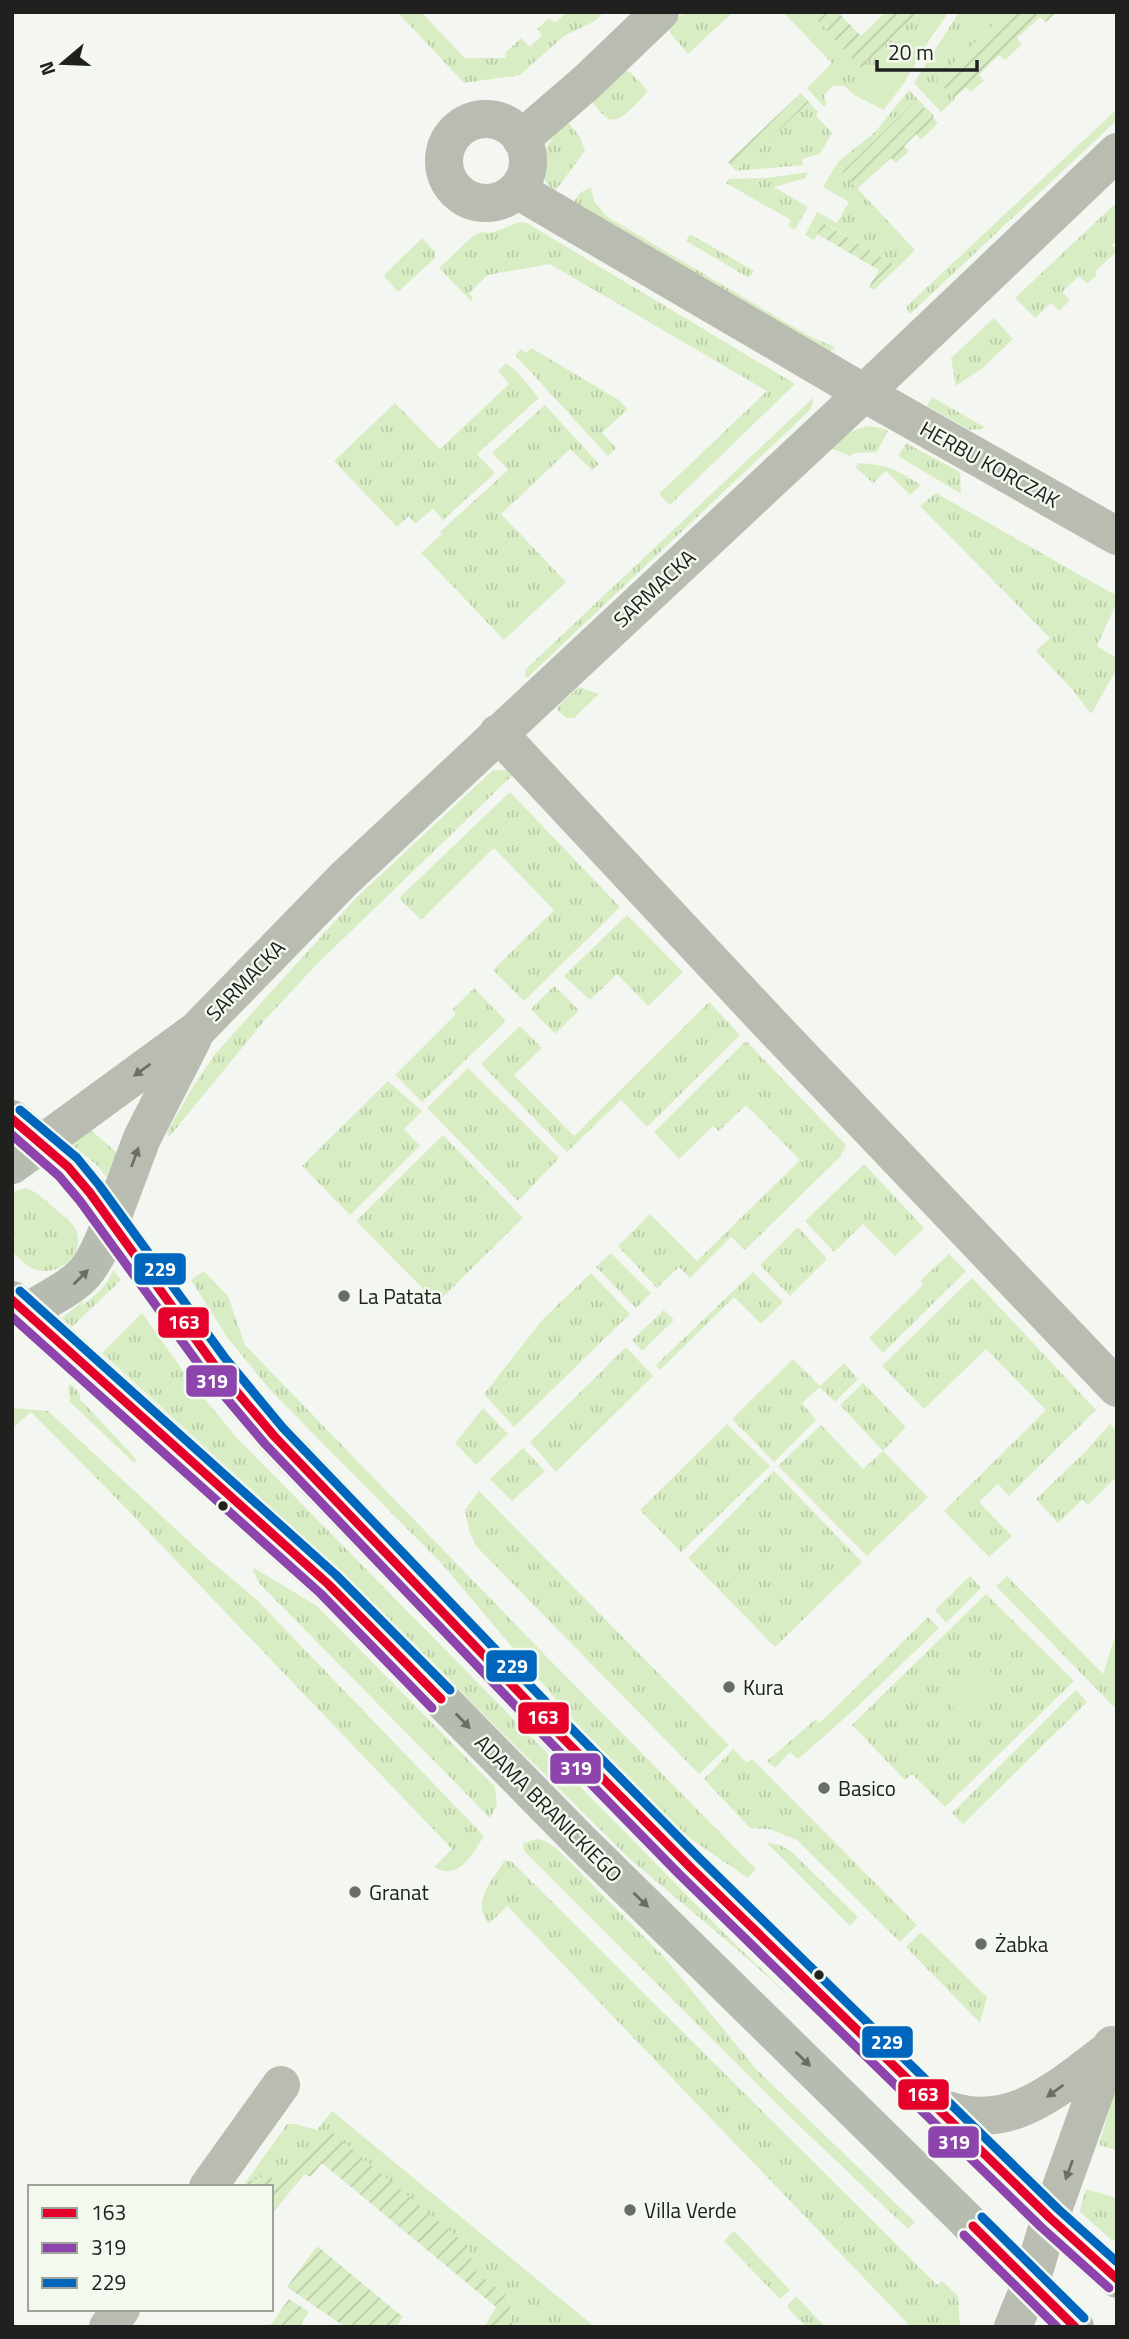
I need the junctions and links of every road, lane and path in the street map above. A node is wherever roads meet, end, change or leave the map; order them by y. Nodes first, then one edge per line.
1 (660, 12) edge
2 (521, 139) junction
3 (1117, 152) edge
4 (517, 190) junction
5 (864, 393) junction
6 (1117, 536) edge
7 (498, 733) junction
8 (197, 1030) junction
9 (12, 1119) edge
10 (27, 1154) edge
11 (111, 1221) junction
12 (17, 1311) edge
13 (1117, 1388) edge
14 (1113, 2044) edge
15 (282, 2085) dead end
16 (933, 2104) junction
17 (209, 2185) edge
18 (1050, 2218) junction
19 (1117, 2279) edge
20 (1030, 2285) junction
21 (120, 2311) edge
22 (108, 2327) edge
23 (1013, 2327) edge
24 (1075, 2327) edge

1 - 2 street
2 - 4 street
2 - 4 street
3 - 5 street, SARMACKA
4 - 5 street, HERBU KORCZAK
5 - 6 street, HERBU KORCZAK
5 - 7 street, SARMACKA
7 - 8 street, SARMACKA
7 - 13 street
8 -> 10 street, SARMACKA
11 -> 8 street, SARMACKA
9 - 10 main road
10 - 11 main road
12 -> 11 main road, SARMACKA
11 - 16 main road
12 -> 20 main road, ADAMA BRANICKIEGO
14 -> 16 street
14 -> 18 street
15 - 17 street
16 - 18 main road
18 - 19 main road
18 - 20 street
20 - 23 street
20 - 24 main road, ADAMA BRANICKIEGO
21 - 22 street

